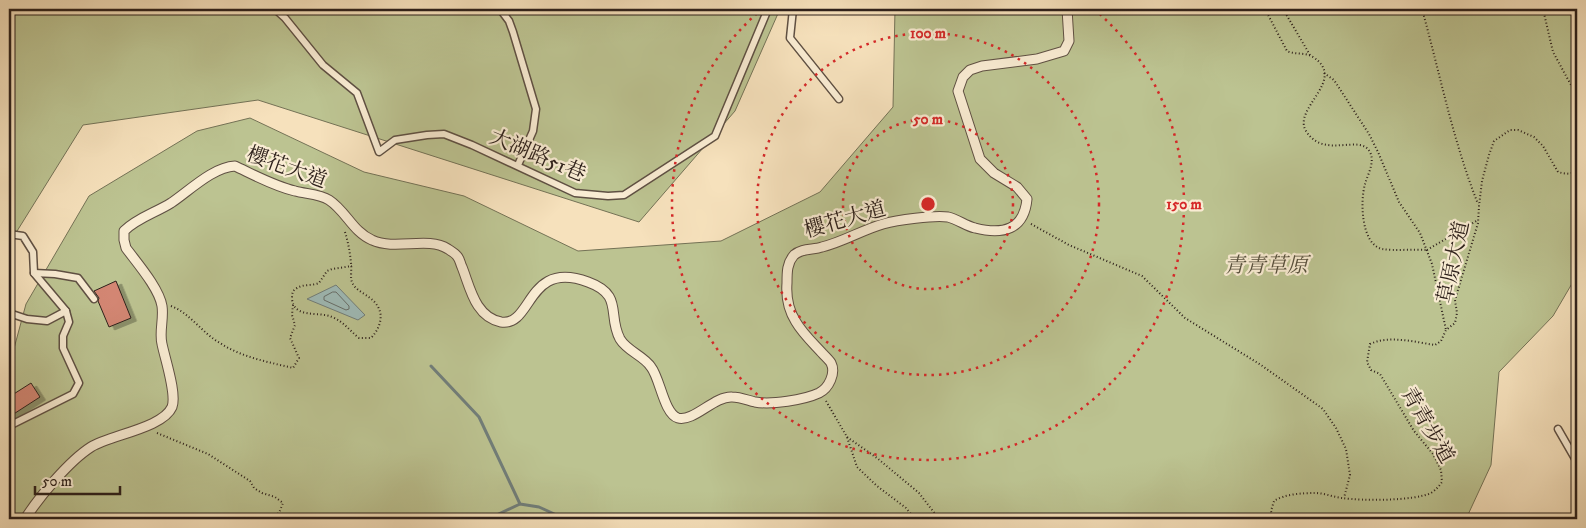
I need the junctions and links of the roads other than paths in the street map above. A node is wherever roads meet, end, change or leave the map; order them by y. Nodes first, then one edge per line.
1 (275, 9) edge
2 (500, 9) edge
3 (768, 9) edge
4 (793, 9) edge
5 (1067, 9) edge
6 (840, 99) dead end
7 (518, 165) junction
8 (9, 234) edge
9 (34, 273) junction
10 (94, 299) dead end
11 (66, 312) junction
12 (9, 313) edge
13 (9, 426) edge
14 (1558, 429) dead end
15 (1577, 462) edge
16 (24, 519) edge

1 - 7 lane, 大湖路51巷
2 - 7 lane
3 - 7 lane, 大湖路51巷
4 - 6 lane
5 - 16 street, 櫻花大道
8 - 9 lane
9 - 10 lane
9 - 11 lane
11 - 12 lane
11 - 13 lane
14 - 15 lane

